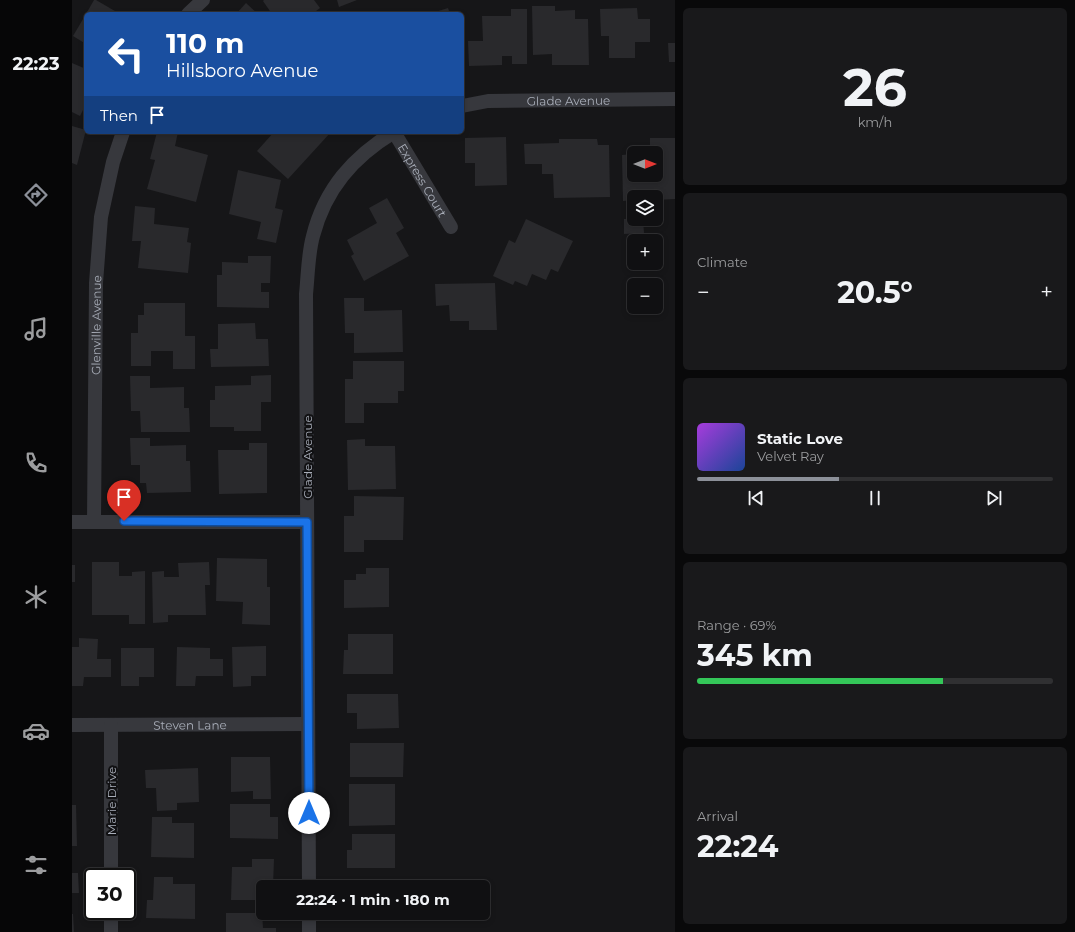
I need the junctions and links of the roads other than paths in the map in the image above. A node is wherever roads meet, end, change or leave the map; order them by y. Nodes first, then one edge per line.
1 (203, 0) edge
2 (190, 12) edge
3 (675, 99) edge
4 (464, 106) edge
5 (122, 134) edge
6 (391, 134) edge
7 (395, 134) edge
8 (451, 227) dead end
9 (94, 521) junction
10 (72, 522) edge
11 (307, 522) junction
12 (308, 724) junction
13 (72, 725) edge
14 (111, 725) junction
15 (111, 868) edge
16 (309, 880) edge
17 (111, 920) edge
18 (309, 920) edge
19 (111, 932) edge
20 (309, 932) edge

1 - 2 street
3 - 4 street, Glade Avenue
5 - 9 street, Glenville Avenue
6 - 11 street, Glade Avenue
7 - 8 street, Express Court
9 - 10 street
9 - 11 street
11 - 12 street, Glade Avenue
12 - 14 street, Steven Lane
12 - 16 street, Glade Avenue
13 - 14 street, Steven Lane
14 - 15 street, Marie Drive
17 - 19 street
18 - 20 street

